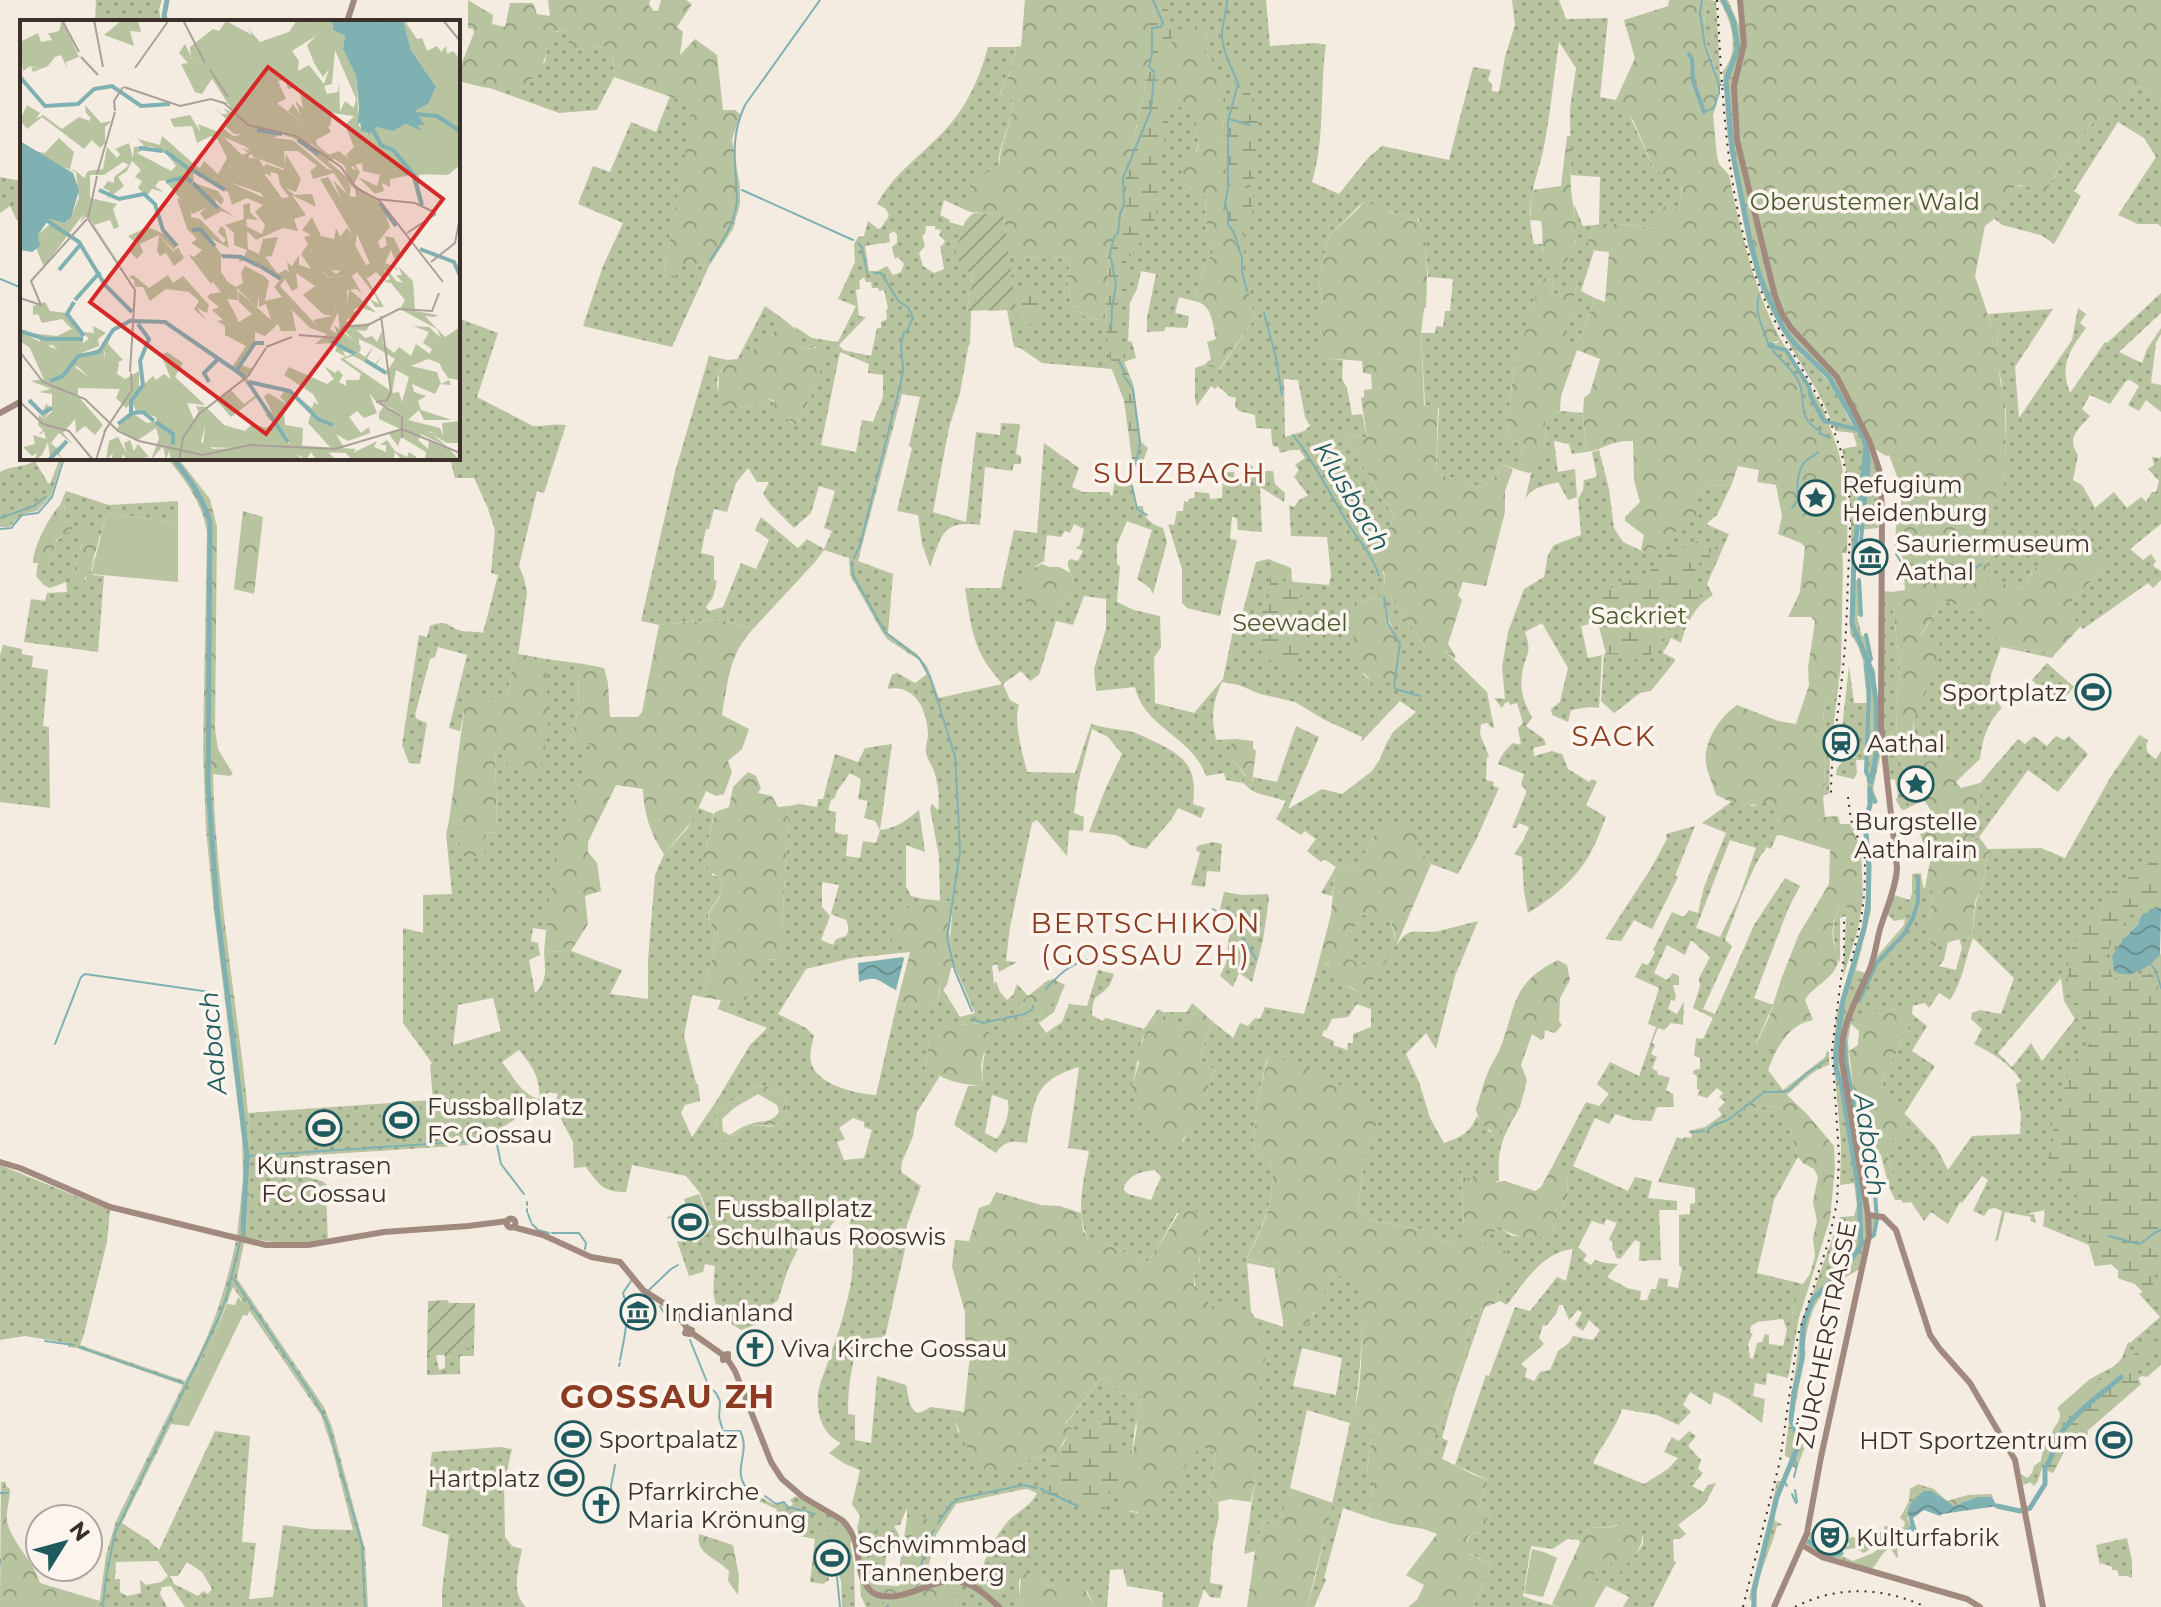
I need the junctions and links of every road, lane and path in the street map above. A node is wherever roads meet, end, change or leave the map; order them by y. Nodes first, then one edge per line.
1 (354, 0) edge
2 (1740, 0) edge
3 (348, 20) edge
4 (20, 402) edge
5 (0, 413) edge
6 (0, 1162) edge
7 (1874, 1215) junction
8 (1811, 1507) junction
9 (1802, 1545) junction
10 (999, 1607) edge
11 (1774, 1607) edge
12 (1980, 1607) edge
13 (2043, 1607) edge

1 - 3 main road
2 - 7 main road, ZÜRCHERSTRASSE
4 - 5 main road
6 - 10 main road
7 - 8 main road, ZÜRCHERSTRASSE
7 - 13 main road
8 - 9 main road, ZÜRCHERSTRASSE
8 - 9 main road, ZÜRCHERSTRASSE
9 - 11 main road, ZÜRCHERSTRASSE
9 - 12 main road

